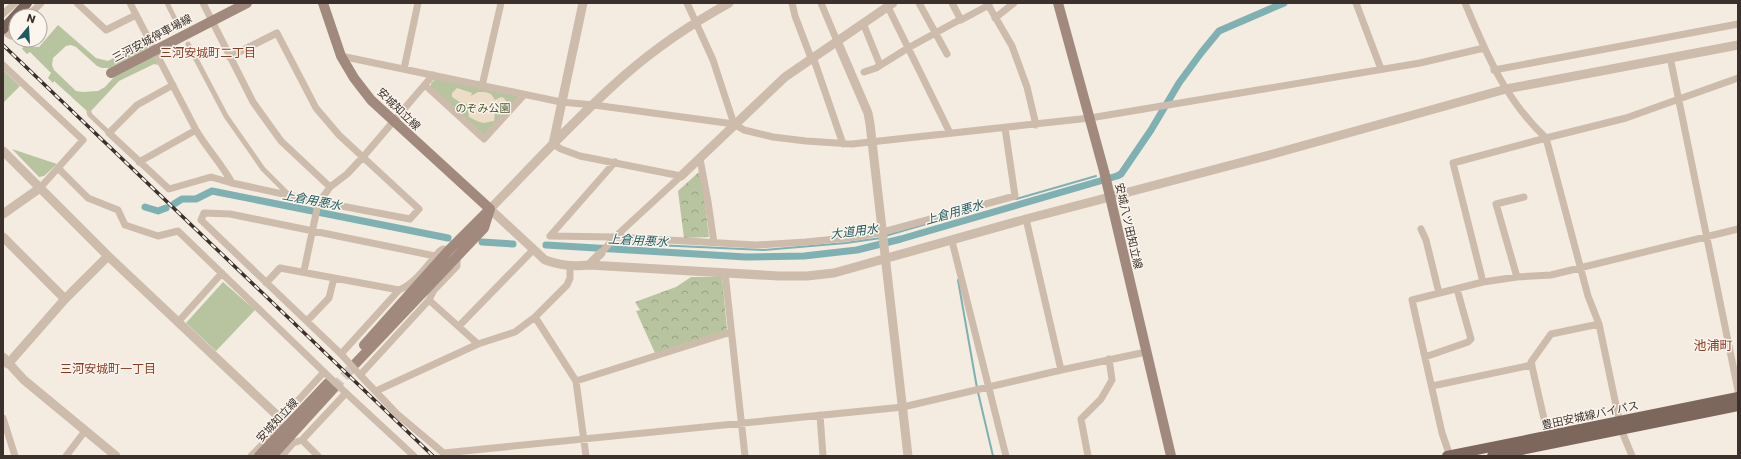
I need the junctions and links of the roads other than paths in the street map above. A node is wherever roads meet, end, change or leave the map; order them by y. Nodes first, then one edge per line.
1 (15, 3) edge
2 (27, 3) edge
3 (77, 3) edge
4 (130, 3) edge
5 (167, 3) edge
6 (203, 3) edge
7 (246, 3) edge
8 (323, 3) edge
9 (418, 3) edge
10 (500, 3) edge
11 (583, 3) edge
12 (687, 3) edge
13 (729, 3) edge
14 (792, 3) edge
15 (821, 3) edge
16 (919, 3) edge
17 (952, 3) edge
18 (1014, 3) edge
19 (1058, 3) edge
20 (1356, 3) edge
21 (1465, 3) edge
22 (988, 4) edge
23 (891, 5) edge
24 (3, 14) edge
25 (136, 15) junction
26 (995, 18) junction
27 (961, 19) junction
28 (212, 20) junction
29 (696, 22) junction
30 (863, 23) junction
31 (1738, 24) edge
32 (179, 27) dead end
33 (3, 30) edge
34 (935, 33) junction
35 (837, 40) junction
36 (188, 44) dead end
37 (1738, 45) edge
38 (908, 48) junction
39 (1484, 48) junction
40 (155, 50) junction
41 (947, 54) dead end
42 (342, 56) junction
43 (229, 57) junction
44 (1670, 57) junction
45 (812, 58) junction
46 (3, 65) edge
47 (880, 65) junction
48 (404, 68) junction
49 (1381, 69) junction
50 (1494, 70) junction
51 (864, 72) dead end
52 (110, 74) dead end
53 (433, 75) junction
54 (1738, 78) edge
55 (173, 85) junction
56 (425, 85) junction
57 (482, 86) junction
58 (1506, 89) junction
59 (524, 95) junction
60 (1679, 98) junction
61 (561, 102) junction
62 (594, 105) junction
63 (89, 112) dead end
64 (1090, 118) junction
65 (394, 122) junction
66 (734, 124) junction
67 (1036, 124) junction
68 (1005, 128) junction
69 (196, 130) junction
70 (109, 133) junction
71 (950, 133) junction
72 (1546, 138) junction
73 (873, 141) junction
74 (553, 144) junction
75 (843, 144) junction
76 (3, 151) edge
77 (363, 158) junction
78 (700, 159) junction
79 (139, 162) junction
80 (615, 162) junction
81 (58, 168) junction
82 (681, 176) junction
83 (232, 183) junction
84 (330, 187) junction
85 (40, 188) junction
86 (290, 195) junction
87 (1110, 197) junction
88 (1524, 197) dead end
89 (319, 203) junction
90 (490, 209) junction
91 (3, 214) edge
92 (1026, 219) junction
93 (1421, 229) dead end
94 (1738, 229) edge
95 (312, 230) junction
96 (883, 233) junction
97 (3, 237) edge
98 (1708, 237) junction
99 (615, 238) junction
100 (952, 241) junction
101 (714, 244) junction
102 (534, 249) junction
103 (453, 253) junction
104 (601, 253) joint
105 (885, 254) junction
106 (108, 256) junction
107 (435, 256) junction
108 (570, 265) junction
109 (589, 265) junction
110 (1580, 268) junction
111 (304, 271) junction
112 (222, 273) junction
113 (725, 273) junction
114 (1516, 277) junction
115 (334, 278) junction
116 (1483, 282) junction
117 (266, 283) junction
118 (1457, 289) junction
119 (399, 290) junction
120 (1438, 293) junction
121 (66, 299) junction
122 (429, 300) junction
123 (535, 317) junction
124 (307, 321) junction
125 (178, 322) junction
126 (1599, 324) junction
127 (459, 326) junction
128 (731, 332) junction
129 (478, 344) junction
130 (1146, 352) junction
131 (341, 354) junction
132 (1425, 357) junction
133 (1109, 359) junction
134 (354, 361) tunnel mouth
135 (5, 363) edge
136 (1532, 365) junction
137 (1061, 370) junction
138 (324, 372) junction
139 (360, 375) junction
140 (576, 381) junction
141 (990, 386) junction
142 (1432, 386) junction
143 (1738, 390) edge
144 (376, 391) junction
145 (346, 393) junction
146 (1738, 397) edge
147 (1738, 406) edge
148 (903, 407) junction
149 (820, 415) junction
150 (3, 418) edge
151 (281, 419) junction
152 (741, 423) junction
153 (1620, 425) junction
154 (85, 431) junction
155 (1548, 436) junction
156 (584, 439) junction
157 (302, 440) junction
158 (445, 455) edge
159 (15, 456) edge
160 (66, 456) edge
161 (116, 456) edge
162 (251, 456) edge
163 (259, 456) edge
164 (272, 456) edge
165 (282, 456) edge
166 (318, 456) edge
167 (414, 456) edge
168 (586, 456) edge
169 (745, 456) edge
170 (823, 456) edge
171 (908, 456) edge
172 (1006, 456) edge
173 (1088, 456) edge
174 (1171, 456) edge
175 (1449, 456) edge
176 (1492, 456) edge
177 (1632, 456) edge

1 - 24 street
2 - 33 main road
3 - 25 street
4 - 25 street
5 - 32 street
6 - 28 street
7 - 28 main road, 三河安城停車場線
8 - 42 main road, 安城知立線
9 - 48 street
10 - 57 street
11 - 61 street
12 - 29 street
13 - 29 street
14 - 45 street
15 - 35 street
16 - 34 street
17 - 27 street
18 - 26 street
19 - 64 main road, 安城八ツ田知立線
20 - 49 street
21 - 39 street
22 - 26 street
22 - 27 street
23 - 30 street
23 - 38 street
25 - 40 street
26 - 67 street
27 - 34 street
28 - 40 main road, 三河安城停車場線
28 - 43 street
29 - 62 street
29 - 66 street
30 - 35 street
30 - 47 street
31 - 50 street
34 - 38 street
34 - 41 street
35 - 45 street
35 - 73 street
36 - 86 street
37 - 44 street
38 - 47 street
38 - 71 street
39 - 49 street
39 - 50 street
40 - 52 main road, 三河安城停車場線
40 - 55 street
42 - 48 street
42 - 65 main road, 安城知立線
43 - 77 street
43 - 84 street
44 - 58 street
44 - 60 street
45 - 66 street
45 - 75 street
46 - 81 street
47 - 51 street
48 - 53 street
49 - 64 street
50 - 58 street
53 - 56 street
53 - 57 street
54 - 60 street
55 - 69 street
55 - 70 street
56 - 59 street
56 - 65 street
57 - 59 street
58 - 72 street
58 - 87 street
59 - 61 street
60 - 72 street
60 - 98 street
61 - 62 street
61 - 74 street
62 - 66 street
62 - 74 street
63 - 70 street
64 - 67 street
64 - 87 main road, 安城八ツ田知立線
65 - 77 street
65 - 90 main road, 安城知立線
66 - 75 street
66 - 78 street
67 - 68 street
68 - 71 street
68 - 96 street
69 - 79 street
69 - 83 street
70 - 79 street
71 - 73 street
72 - 110 street
72 - 116 street
73 - 75 street
73 - 96 street
74 - 80 street
74 - 90 street
76 - 85 street
77 - 84 street
77 - 89 street
78 - 82 street
78 - 101 street
79 - 83 street
80 - 82 street
80 - 99 street
81 - 85 street
81 - 112 street
82 - 99 street
83 - 86 street
84 - 89 street
85 - 91 street
85 - 106 street
86 - 89 street
87 - 92 street
87 - 130 main road, 安城八ツ田知立線
88 - 114 street
89 - 95 street
90 - 102 street
90 - 103 main road
92 - 100 street
92 - 137 street
93 - 120 street
94 - 98 street
95 - 107 street
95 - 111 street
95 - 117 street
96 - 101 street
96 - 105 street
97 - 121 street
98 - 110 street
98 - 143 street
99 - 101 street
99 - 104 street
100 - 105 street
100 - 141 street
102 - 108 street
102 - 127 street
103 - 107 street
103 - 122 street
103 - 134 main road
104 - 109 street
105 - 113 street
105 - 148 street
106 - 121 street
106 - 125 street
107 - 119 street
108 - 109 street
108 - 123 street
109 - 113 street
110 - 114 street
110 - 126 street
111 - 115 street
111 - 117 street
112 - 125 street
112 - 138 street
113 - 128 street
114 - 116 street
115 - 119 street
115 - 124 street
116 - 118 street
117 - 124 street
118 - 120 street
118 - 132 street
119 - 131 street
120 - 132 street
121 - 135 street
122 - 127 street
122 - 139 street
123 - 129 street
123 - 140 street
124 - 131 street
125 - 151 street
126 - 136 street
126 - 153 street
127 - 129 street
128 - 140 street
128 - 152 street
129 - 144 street
130 - 133 street
130 - 174 main road, 安城八ツ田知立線
131 - 139 street, bridge
132 - 142 street
133 - 137 street
133 - 173 street
135 - 154 street
136 - 142 street
136 - 155 street
137 - 141 street
138 - 145 street, bridge
138 - 151 street
139 - 144 street
140 - 156 street
141 - 148 street
141 - 172 street
142 - 175 street
144 - 158 street
145 - 157 street
145 - 167 street
146 - 153 main road, 豊田安城線バイパス
147 - 153 main road, 豊田安城線バイパス
148 - 149 street
148 - 171 street
149 - 152 street
149 - 170 street
150 - 159 street
151 - 162 street
152 - 156 street
152 - 169 street
153 - 155 main road, 豊田安城線バイパス
153 - 176 main road, 豊田安城線バイパス
153 - 177 street
154 - 160 street
154 - 161 street
155 - 175 main road, 豊田安城線バイパス
156 - 158 street
156 - 168 street
157 - 165 street
157 - 166 street
163 - 164 main road, 安城知立線

